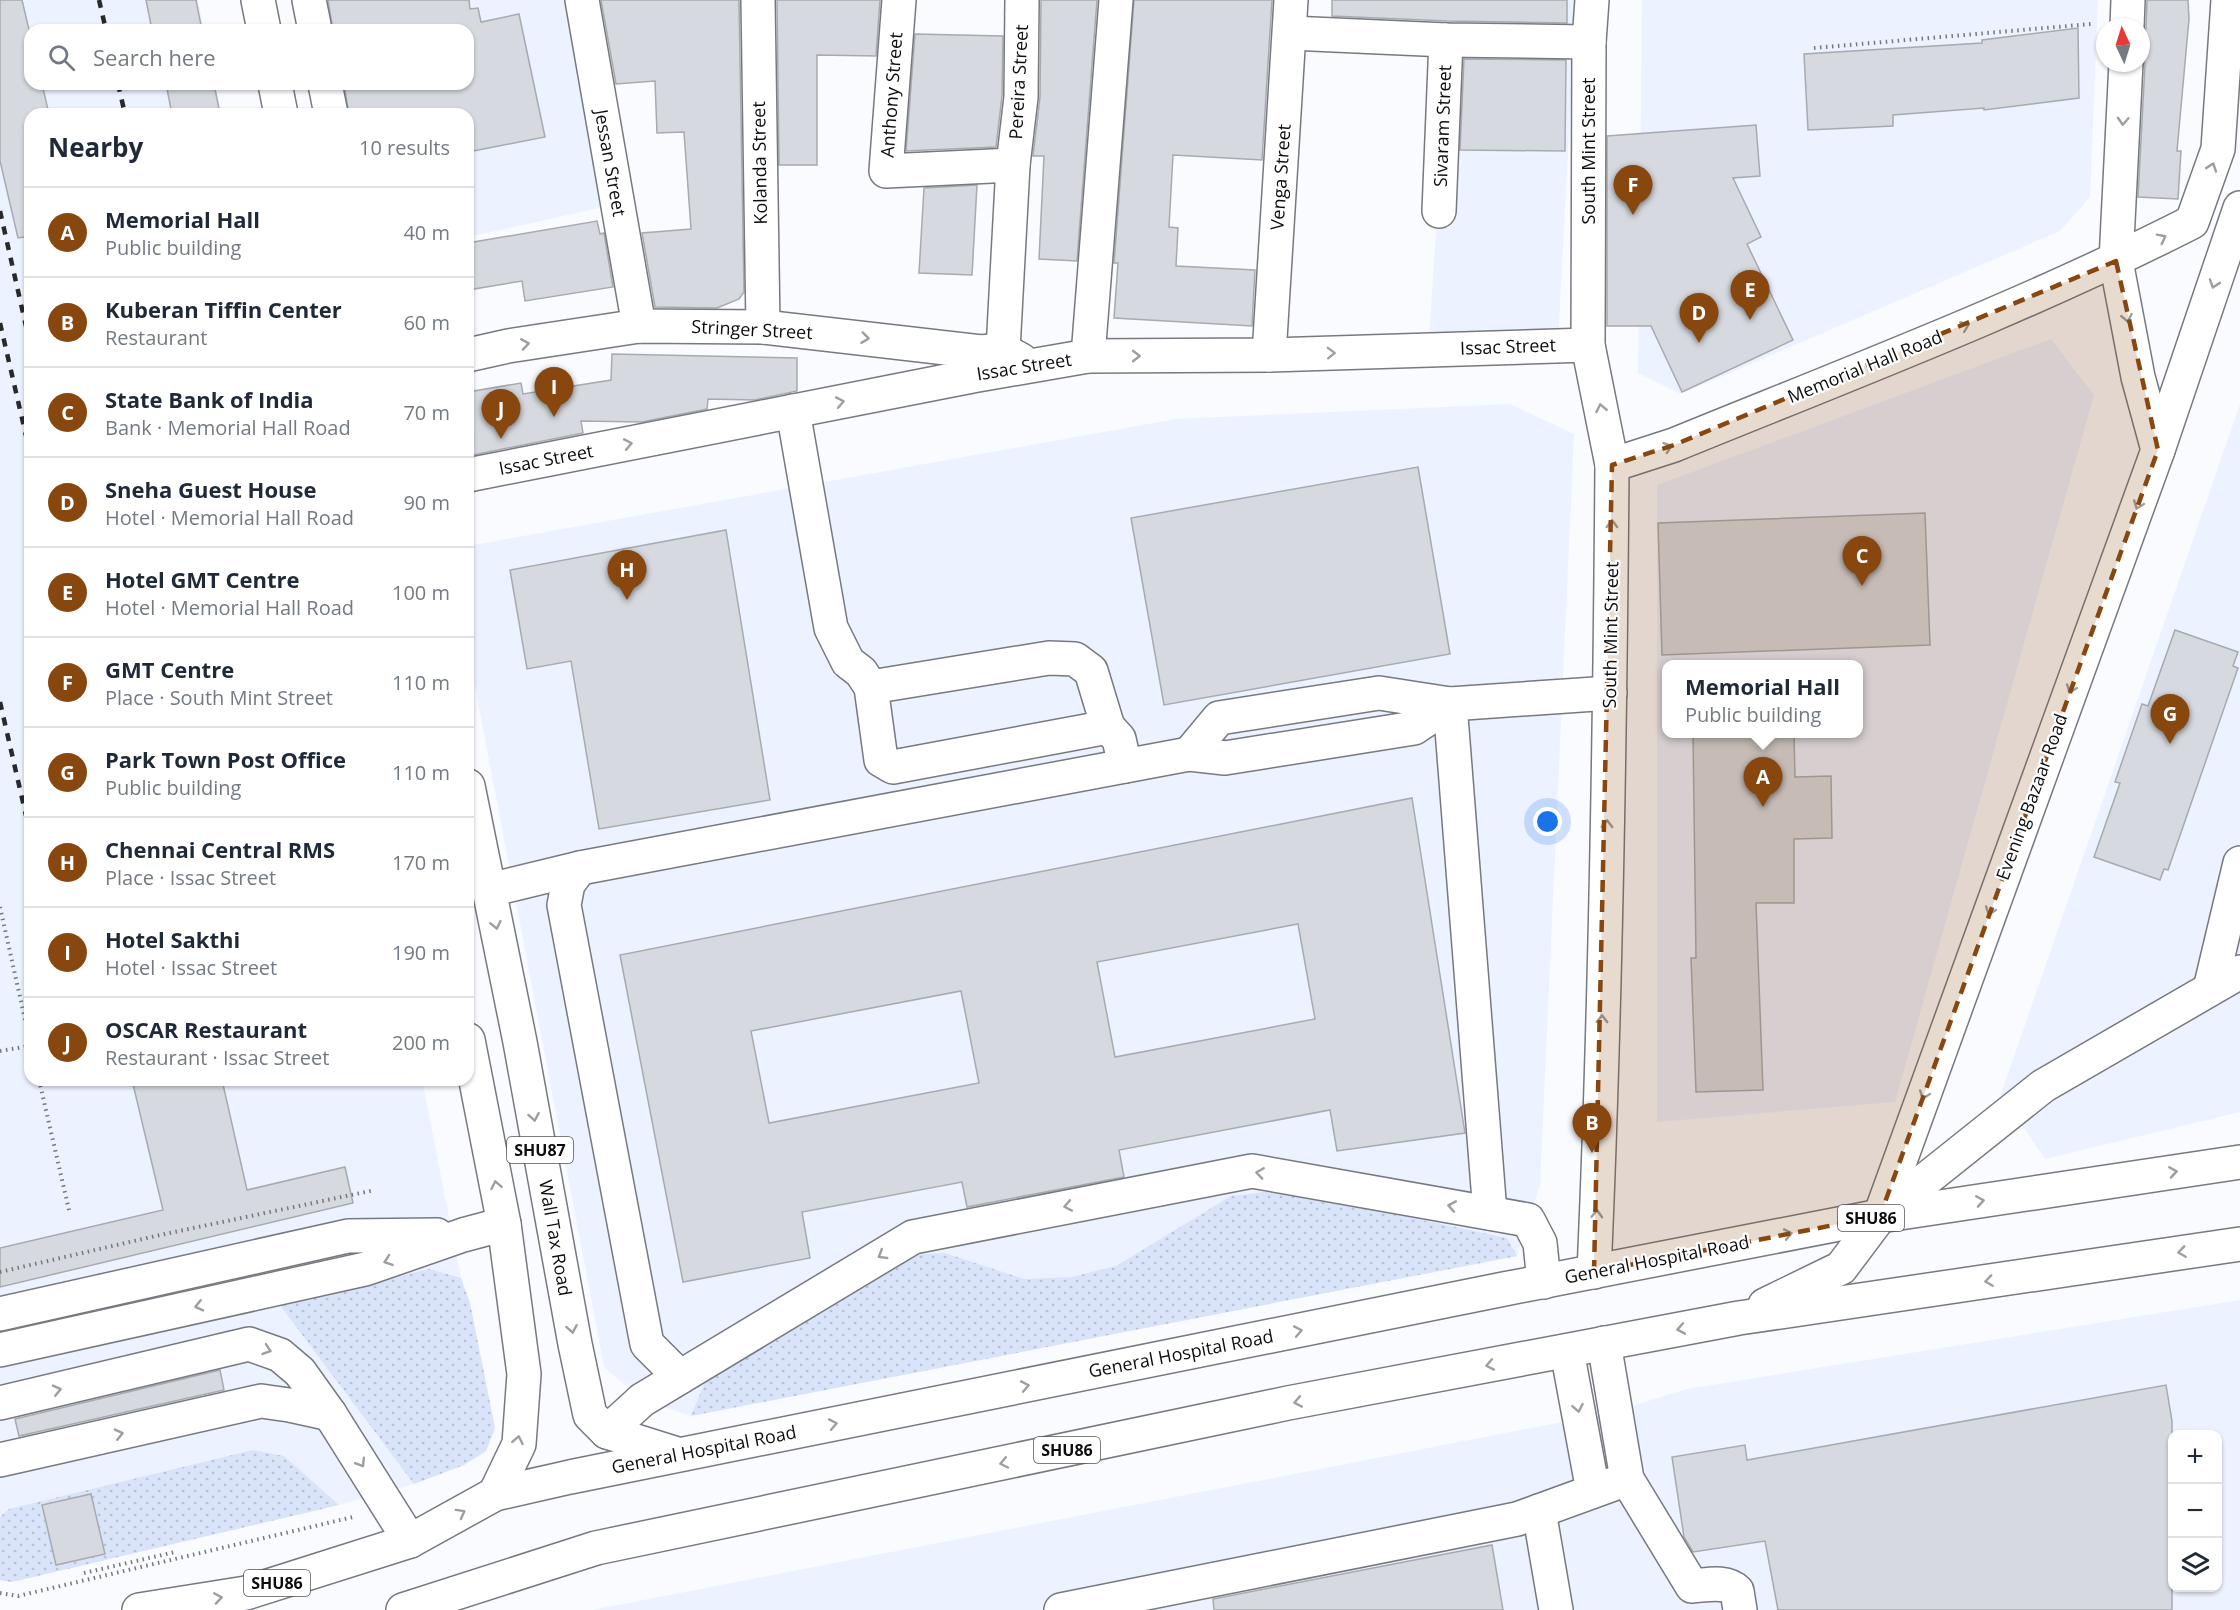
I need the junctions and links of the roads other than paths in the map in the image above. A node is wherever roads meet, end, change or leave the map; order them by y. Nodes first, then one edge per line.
1 (258, 0) edge
2 (309, 0) edge
3 (582, 0) edge
4 (758, 0) edge
5 (899, 0) edge
6 (1022, 0) edge
7 (1116, 0) edge
8 (1291, 0) edge
9 (1592, 0) edge
10 (2229, 0) edge
11 (263, 24) edge
12 (314, 24) edge
13 (1290, 33) junction
14 (1446, 40) junction
15 (1589, 42) junction
16 (2126, 72) edge
17 (275, 90) edge
18 (326, 90) edge
19 (280, 108) edge
20 (330, 108) edge
21 (1013, 165) junction
22 (2240, 208) edge
23 (1439, 211) dead end
24 (2116, 261) junction
25 (639, 326) junction
26 (763, 327) junction
27 (1588, 345) junction
28 (1003, 350) junction
29 (474, 354) edge
30 (1269, 355) junction
31 (1088, 356) junction
32 (1034, 367) junction
33 (793, 411) junction
34 (2158, 450) junction
35 (1612, 465) junction
36 (474, 474) edge
37 (870, 687) junction
38 (1610, 693) junction
39 (1450, 704) junction
40 (1108, 728) junction
41 (1125, 766) junction
42 (474, 816) edge
43 (2240, 863) edge
44 (580, 868) junction
45 (489, 890) junction
46 (2240, 972) edge
47 (2210, 989) junction
48 (474, 1071) edge
49 (2240, 1162) edge
50 (1490, 1213) junction
51 (1880, 1216) junction
52 (504, 1224) junction
53 (463, 1235) junction
54 (2240, 1244) edge
55 (1594, 1272) junction
56 (1544, 1282) junction
57 (0, 1314) edge
58 (1739, 1318) junction
59 (1604, 1343) junction
60 (0, 1350) edge
61 (1567, 1351) junction
62 (680, 1377) junction
63 (0, 1403) edge
64 (330, 1414) junction
65 (607, 1432) junction
66 (680, 1455) junction
67 (0, 1460) edge
68 (1628, 1479) junction
69 (1593, 1491) junction
70 (495, 1494) junction
71 (1539, 1511) junction
72 (410, 1541) junction
73 (411, 1609) edge
74 (1068, 1609) edge
75 (139, 1610) edge
76 (1556, 1610) edge
77 (1740, 1610) edge

1 - 11 main road
2 - 12 main road
3 - 25 main road, Jessan Street
4 - 26 main road, Kolanda Street
5 - 21 main road, Anthony Street
6 - 21 main road, Pereira Street
7 - 31 main road
8 - 13 main road, Venga Street
9 - 15 main road, South Mint Street
24 -> 10 main road, Memorial Hall Road
13 - 14 main road
13 - 30 main road, Venga Street
14 - 15 main road
14 - 23 main road, Sivaram Street
15 - 27 main road, South Mint Street
16 -> 24 main road
17 - 19 main road
18 - 20 main road
21 - 28 main road, Pereira Street
22 -> 34 main road, Evening Bazaar Road
24 -> 34 main road
35 -> 24 main road, Memorial Hall Road
25 - 26 main road, Stringer Street
29 -> 25 main road, Stringer Street
26 -> 28 main road, Stringer Street
30 -> 27 main road, Issac Street
35 -> 27 main road, South Mint Street
28 - 32 main road
31 -> 30 main road, Issac Street
31 - 32 main road, Issac Street
33 -> 32 main road, Issac Street
36 -> 33 main road, Issac Street
33 - 37 main road
34 -> 51 main road, Evening Bazaar Road
38 -> 35 main road, South Mint Street
37 - 40 main road
37 - 40 main road
38 - 39 main road
55 -> 38 main road, South Mint Street
39 - 41 main road
39 - 50 main road
40 - 41 main road
41 - 44 main road
42 - 45 main road, Wall Tax Road / SHU87
43 - 47 main road
44 - 45 main road
44 - 62 main road
45 -> 65 main road, Wall Tax Road / SHU87
46 - 47 main road
47 - 51 main road
52 -> 48 main road, SHU87
51 -> 49 main road, General Hospital Road / SHU86
50 - 56 main road
50 -> 62 main road
55 -> 51 main road, General Hospital Road / SHU86
51 - 58 main road, Evening Bazaar Road
52 - 53 main road
70 -> 52 main road, SHU87
53 - 57 main road
53 -> 60 main road
54 -> 58 main road, SHU86
55 - 56 main road, General Hospital Road / SHU86
66 -> 56 main road, General Hospital Road / SHU86
58 -> 59 main road, SHU86
59 - 61 main road, SHU86
59 - 68 main road
61 -> 69 main road
61 -> 73 main road, SHU86
62 - 65 main road
63 -> 64 main road
67 -> 64 main road
64 -> 72 main road
65 - 66 main road
66 - 70 main road, General Hospital Road / SHU86
68 - 69 main road
68 - 77 main road
69 - 71 main road
72 -> 70 main road, General Hospital Road / SHU86
71 - 74 main road
71 - 76 main road
75 -> 72 main road, General Hospital Road / SHU86

